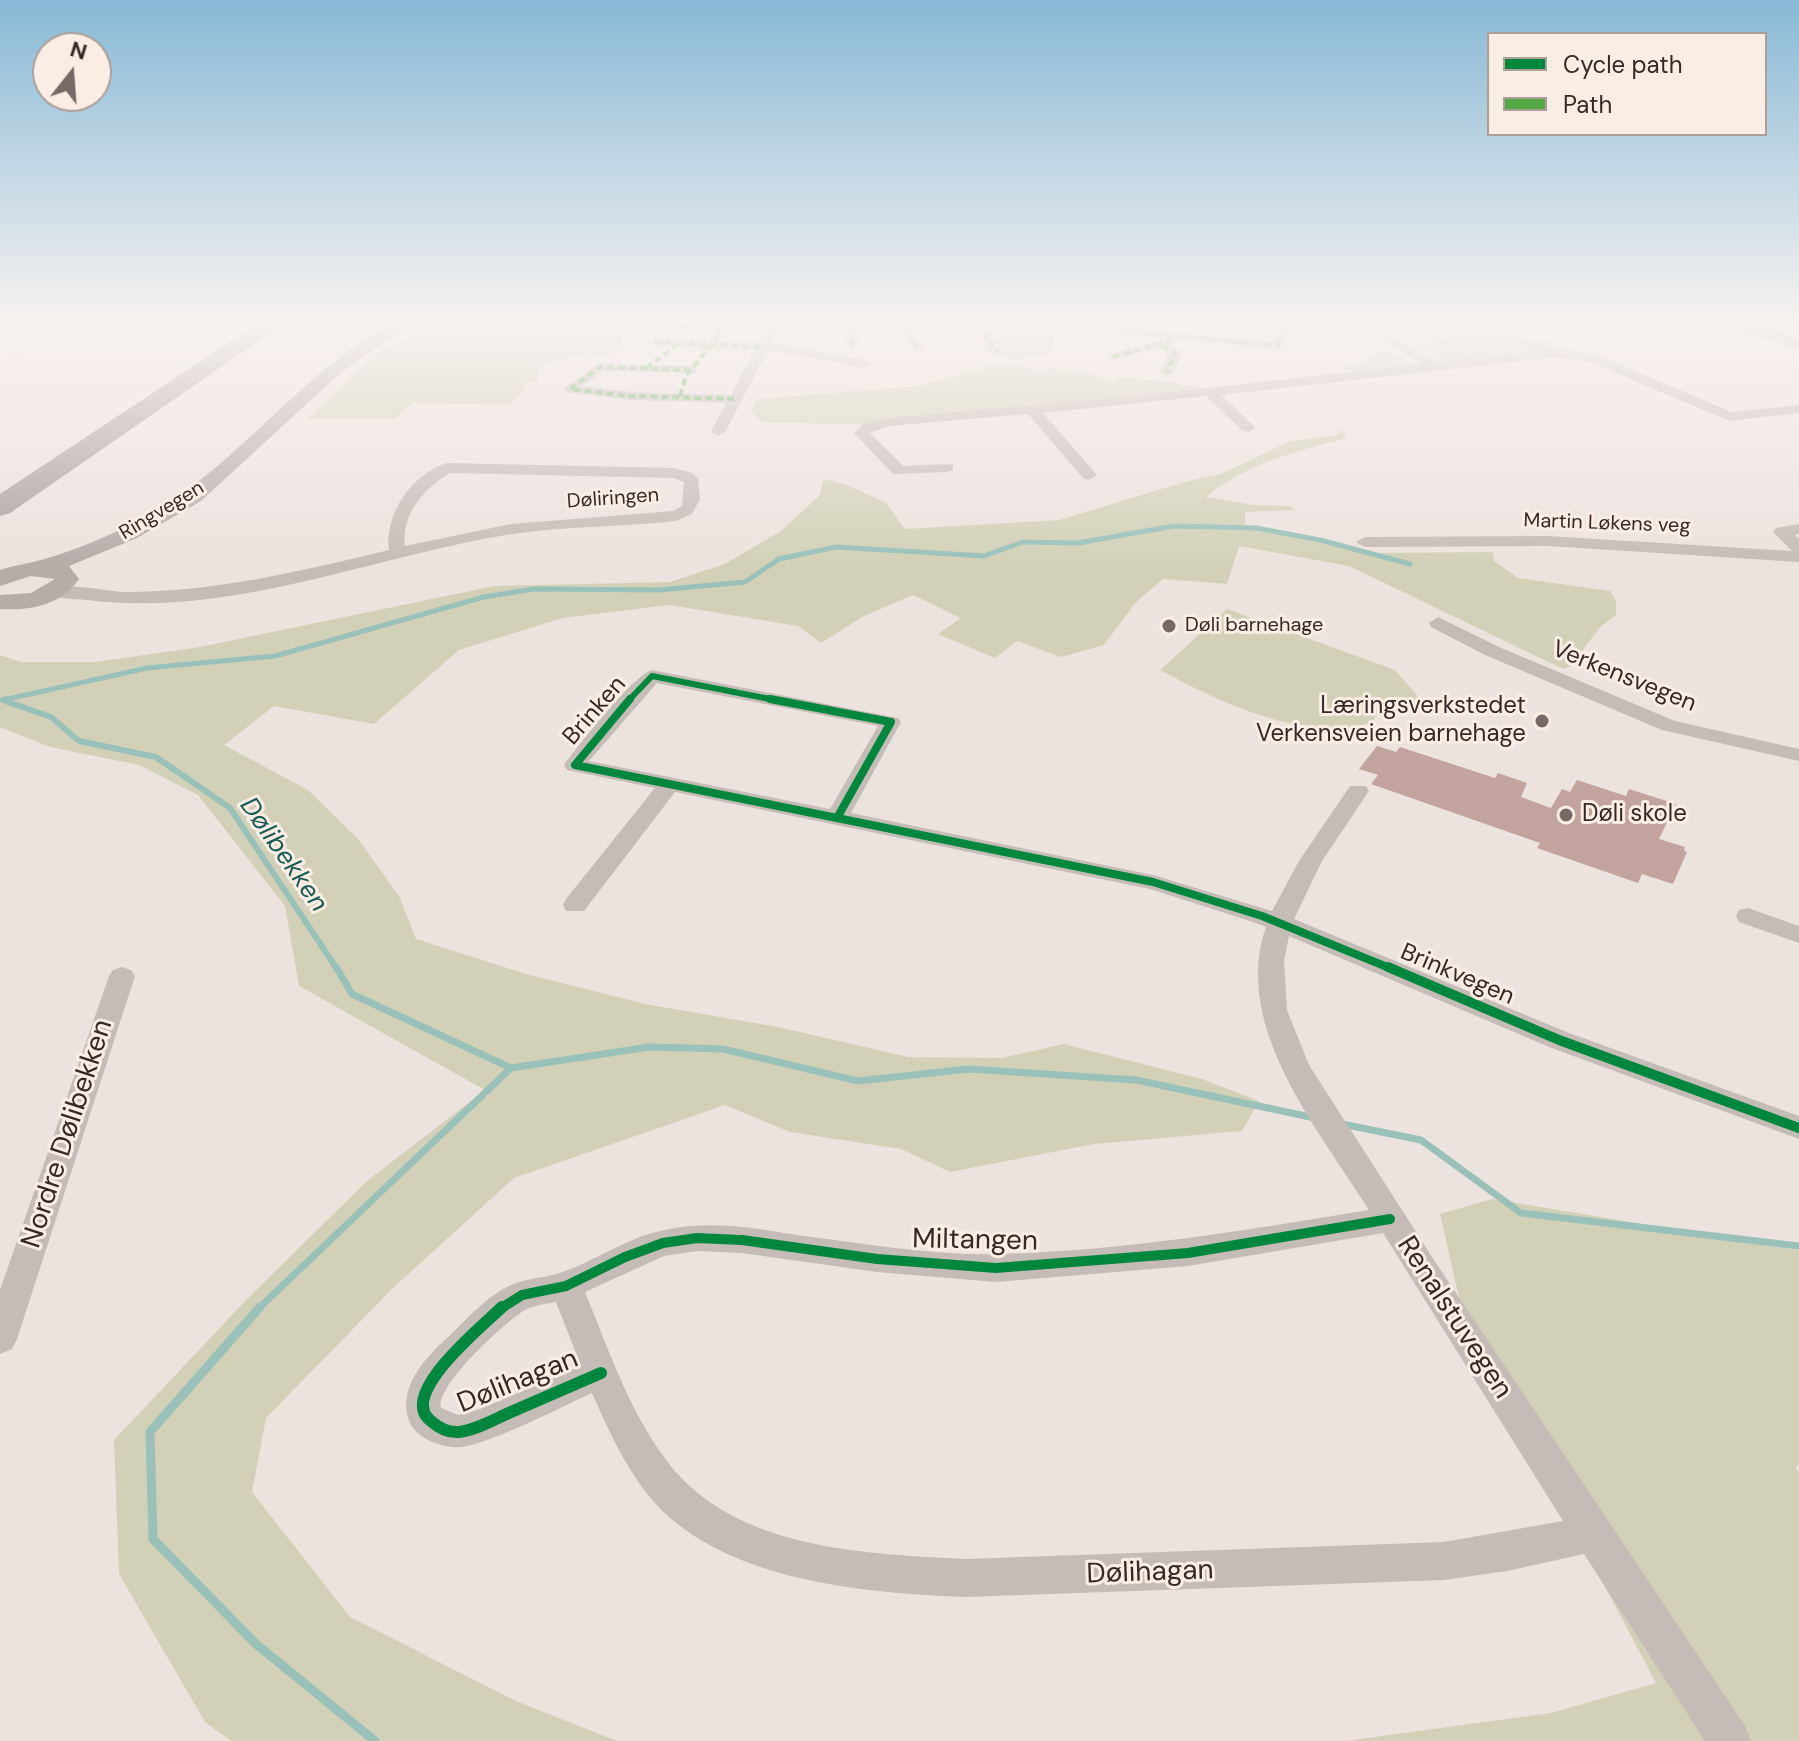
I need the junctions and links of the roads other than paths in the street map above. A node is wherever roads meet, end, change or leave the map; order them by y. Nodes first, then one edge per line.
1 (127, 403) edge
2 (154, 403) edge
3 (299, 403) edge
4 (732, 403) edge
5 (1095, 403) edge
6 (1222, 403) edge
7 (1698, 403) edge
8 (1799, 409) edge
9 (1032, 410) junction
10 (1248, 428) dead end
11 (718, 432) dead end
12 (947, 467) dead end
13 (1089, 475) dead end
14 (0, 486) edge
15 (0, 507) edge
16 (1799, 529) edge
17 (1365, 542) dead end
18 (98, 548) junction
19 (1799, 548) edge
20 (398, 553) junction
21 (1799, 557) edge
22 (38, 569) junction
23 (0, 579) edge
24 (61, 582) junction
25 (4, 604) edge
26 (1438, 623) dead end
27 (1799, 755) edge
28 (669, 785) junction
29 (1358, 791) dead end
30 (837, 818) junction
31 (1097, 870) joint
32 (575, 905) dead end
33 (1748, 916) dead end
34 (1277, 922) junction
35 (1799, 935) edge
36 (122, 976) dead end
37 (1799, 1128) edge
38 (1390, 1219) junction
39 (566, 1286) junction
40 (0, 1339) edge
41 (601, 1373) junction
42 (1593, 1533) junction
43 (1730, 1741) edge

1 - 14 highway
2 - 15 highway
3 - 18 main road, Ringvegen
4 - 11 street
5 - 9 street
6 - 10 street
7 - 8 street
9 - 12 street
9 - 13 street
16 - 19 street
17 - 21 street, Martin Løkens veg
18 - 22 main road, Ringvegen
18 - 24 main road, Ringvegen
20 - 20 street, Døliringen
20 - 24 street, Døliringen
22 - 23 main road, Ringvegen
22 - 24 main road
24 - 25 main road
26 - 27 street, Verkensvegen
28 - 30 street, Brinken
28 - 30 street, Brinken
28 - 32 street
29 - 34 street, Renalstuvegen
30 - 31 street, Brinken
31 - 34 street, Brinkvegen
33 - 35 street
34 - 37 street, Brinkvegen
34 - 38 street, Renalstuvegen
36 - 40 street, Nordre Dølibekken
38 - 39 street, Miltangen
38 - 42 street, Renalstuvegen
39 - 41 street, Dølihagan
39 - 41 street, Dølihagan
41 - 42 street, Dølihagan
42 - 43 street, Renalstuvegen

